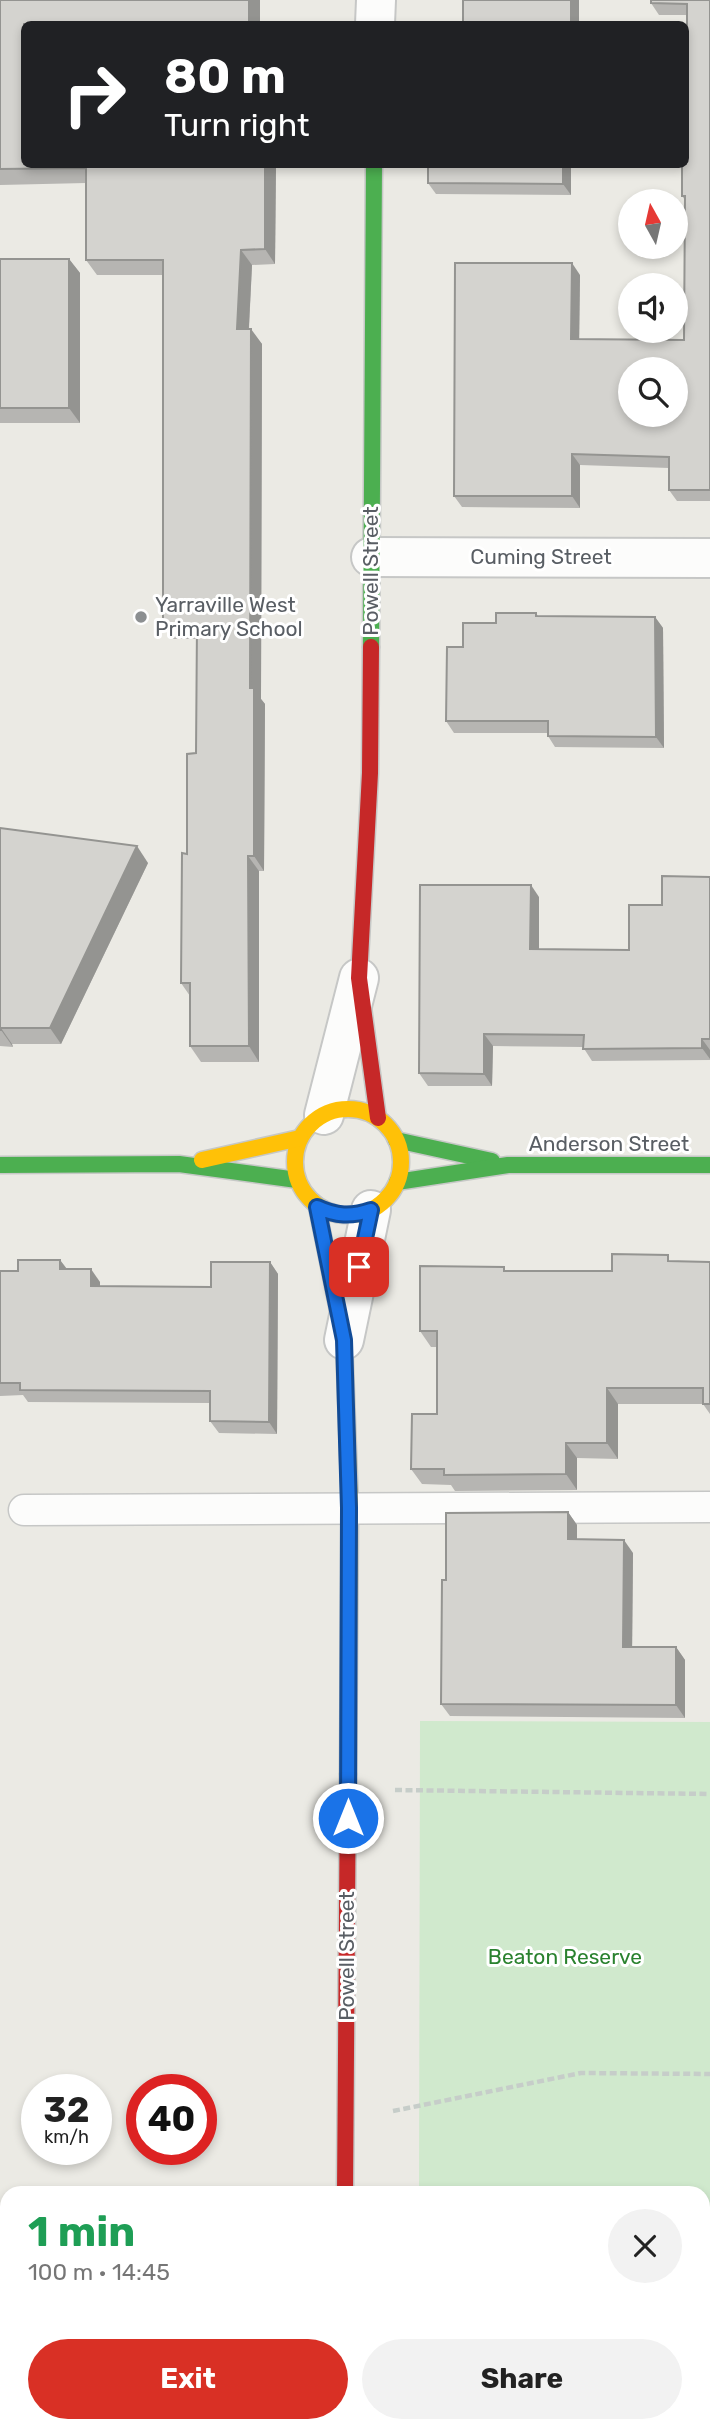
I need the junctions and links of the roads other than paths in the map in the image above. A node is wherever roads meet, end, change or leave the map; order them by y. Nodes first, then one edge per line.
1 (376, 0) edge
2 (376, 21) edge
3 (374, 168) edge
4 (371, 556) junction
5 (710, 558) edge
6 (359, 978) junction
7 (378, 1118) junction
8 (312, 1126) junction
9 (396, 1140) junction
10 (183, 1164) junction
11 (0, 1165) edge
12 (508, 1165) junction
13 (710, 1165) edge
14 (297, 1180) junction
15 (397, 1182) junction
16 (317, 1207) junction
17 (371, 1210) junction
18 (344, 1340) junction
19 (710, 1507) edge
20 (349, 1508) junction
21 (24, 1510) dead end
22 (345, 2186) edge

1 - 2 street
3 - 4 street, Powell Street
4 - 5 street, Cuming Street
4 - 6 street, Powell Street
6 - 7 street, Powell Street
6 - 8 street, Powell Street
7 - 8 street
7 - 9 street
8 - 10 street
8 - 14 street
9 - 12 street, Anderson Street
9 - 15 street
10 - 11 street
10 - 14 street
12 - 13 street, Anderson Street
12 - 15 street, Anderson Street
14 - 16 street
15 - 17 street
16 - 17 street
16 - 18 street, Powell Street
17 - 18 street, Powell Street
18 - 20 street, Powell Street
19 - 20 lane
20 - 21 lane
20 - 22 street, Powell Street

